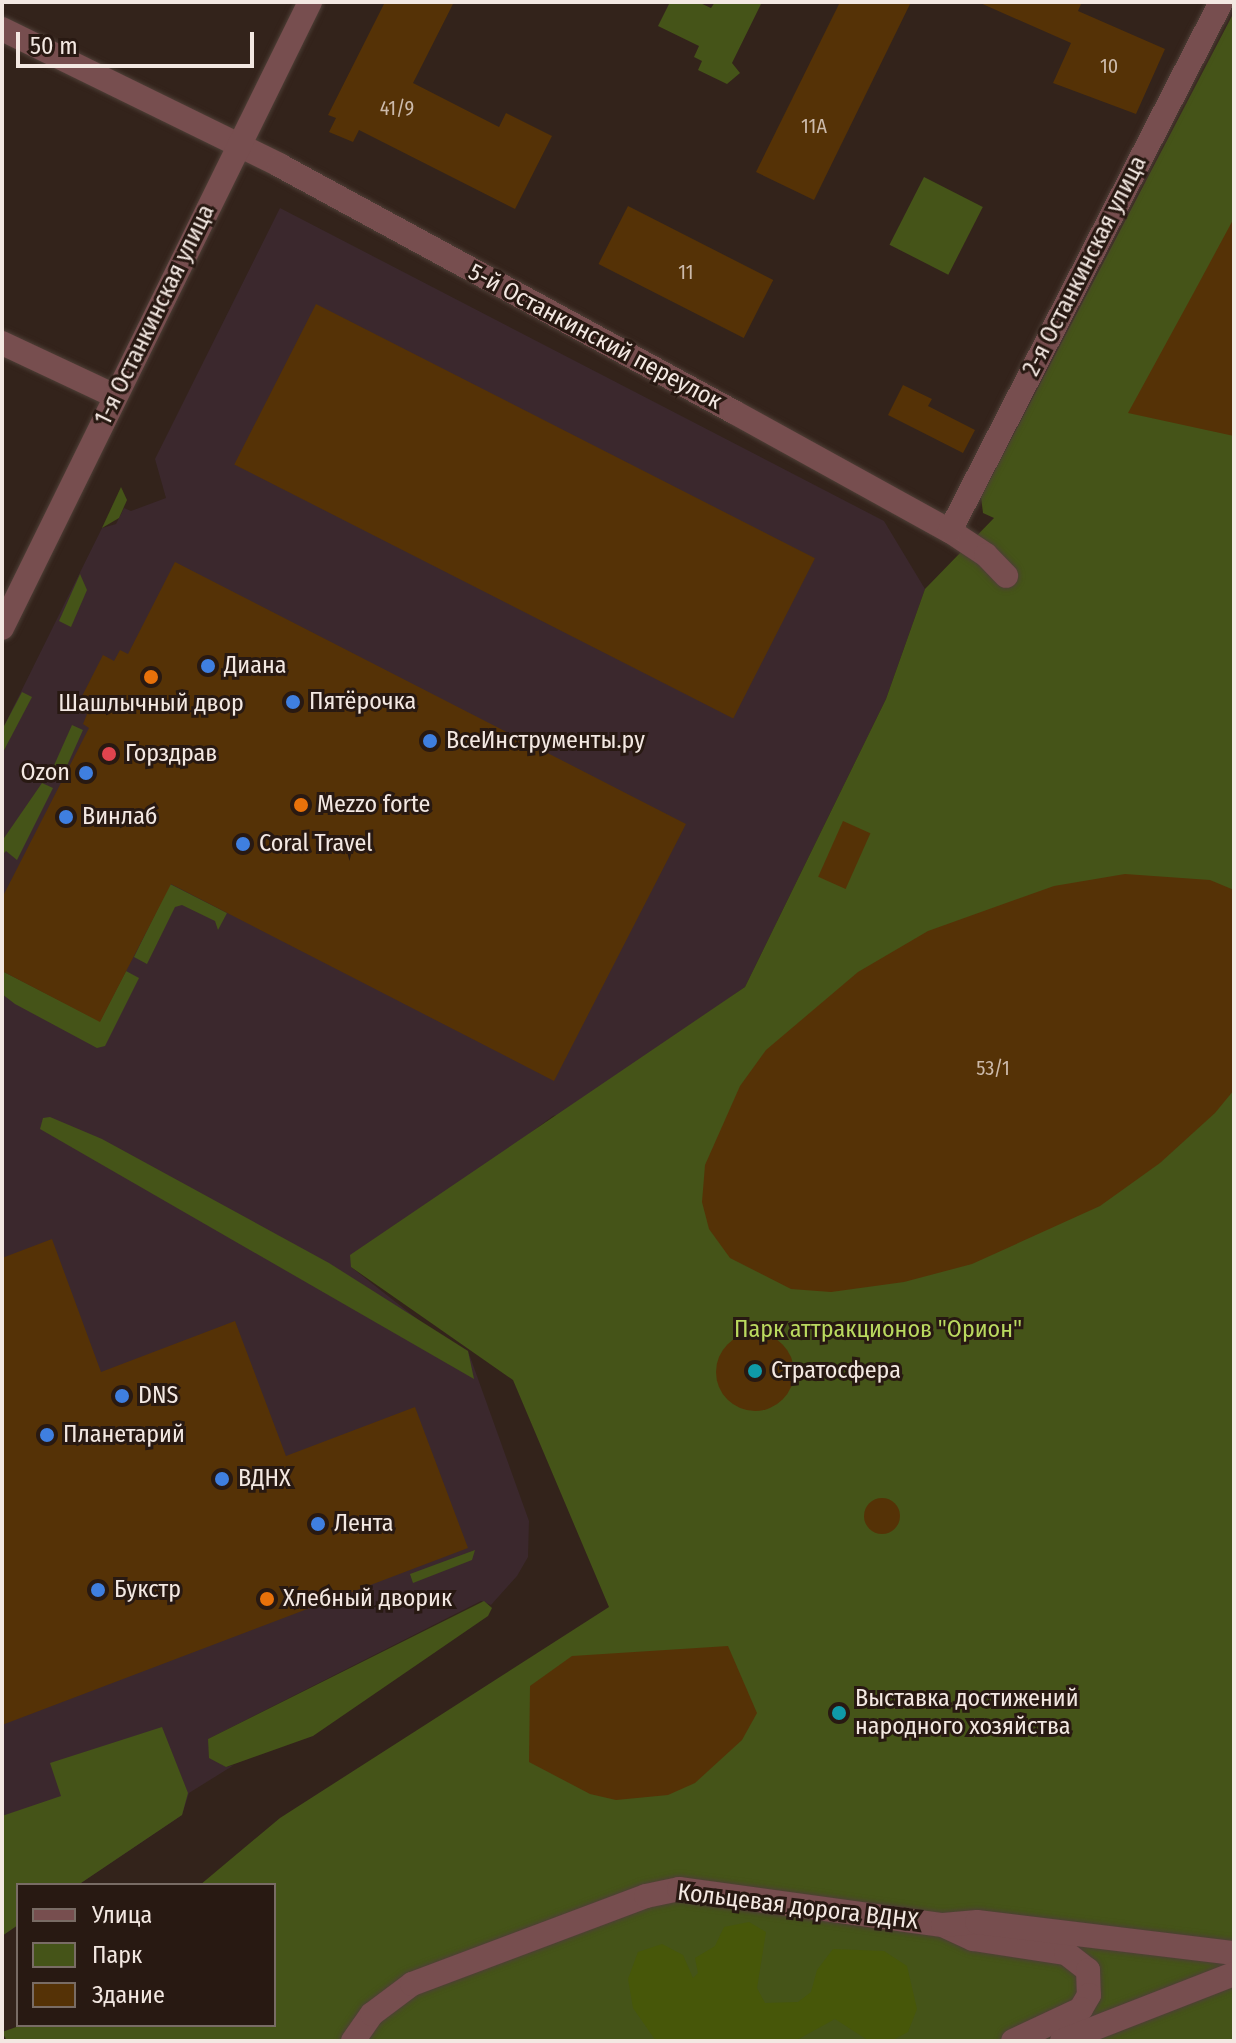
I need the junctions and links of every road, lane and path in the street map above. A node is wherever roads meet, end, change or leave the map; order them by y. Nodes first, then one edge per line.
1 (310, 2) edge
2 (1221, 2) edge
3 (2, 29) edge
4 (239, 144) junction
5 (2, 343) edge
6 (115, 396) junction
7 (950, 531) junction
8 (1006, 576) dead end
9 (2, 628) edge
10 (943, 1925) junction
11 (1234, 1953) edge
12 (1234, 1974) edge
13 (353, 2041) edge
14 (1013, 2041) edge
15 (1062, 2041) edge

1 - 4 street, 1-я Останкинская улица
2 - 7 street, 2-я Останкинская улица
3 - 4 street, 5-й Останкинский переулок
4 - 6 street, 1-я Останкинская улица
4 - 7 street, 5-й Останкинский переулок
5 - 6 street
6 - 9 street, 1-я Останкинская улица
7 - 8 street, 5-й Останкинский переулок
10 - 11 street, Кольцевая дорога ВДНХ
10 - 13 street, Кольцевая дорога ВДНХ
10 - 14 street
12 - 15 street

